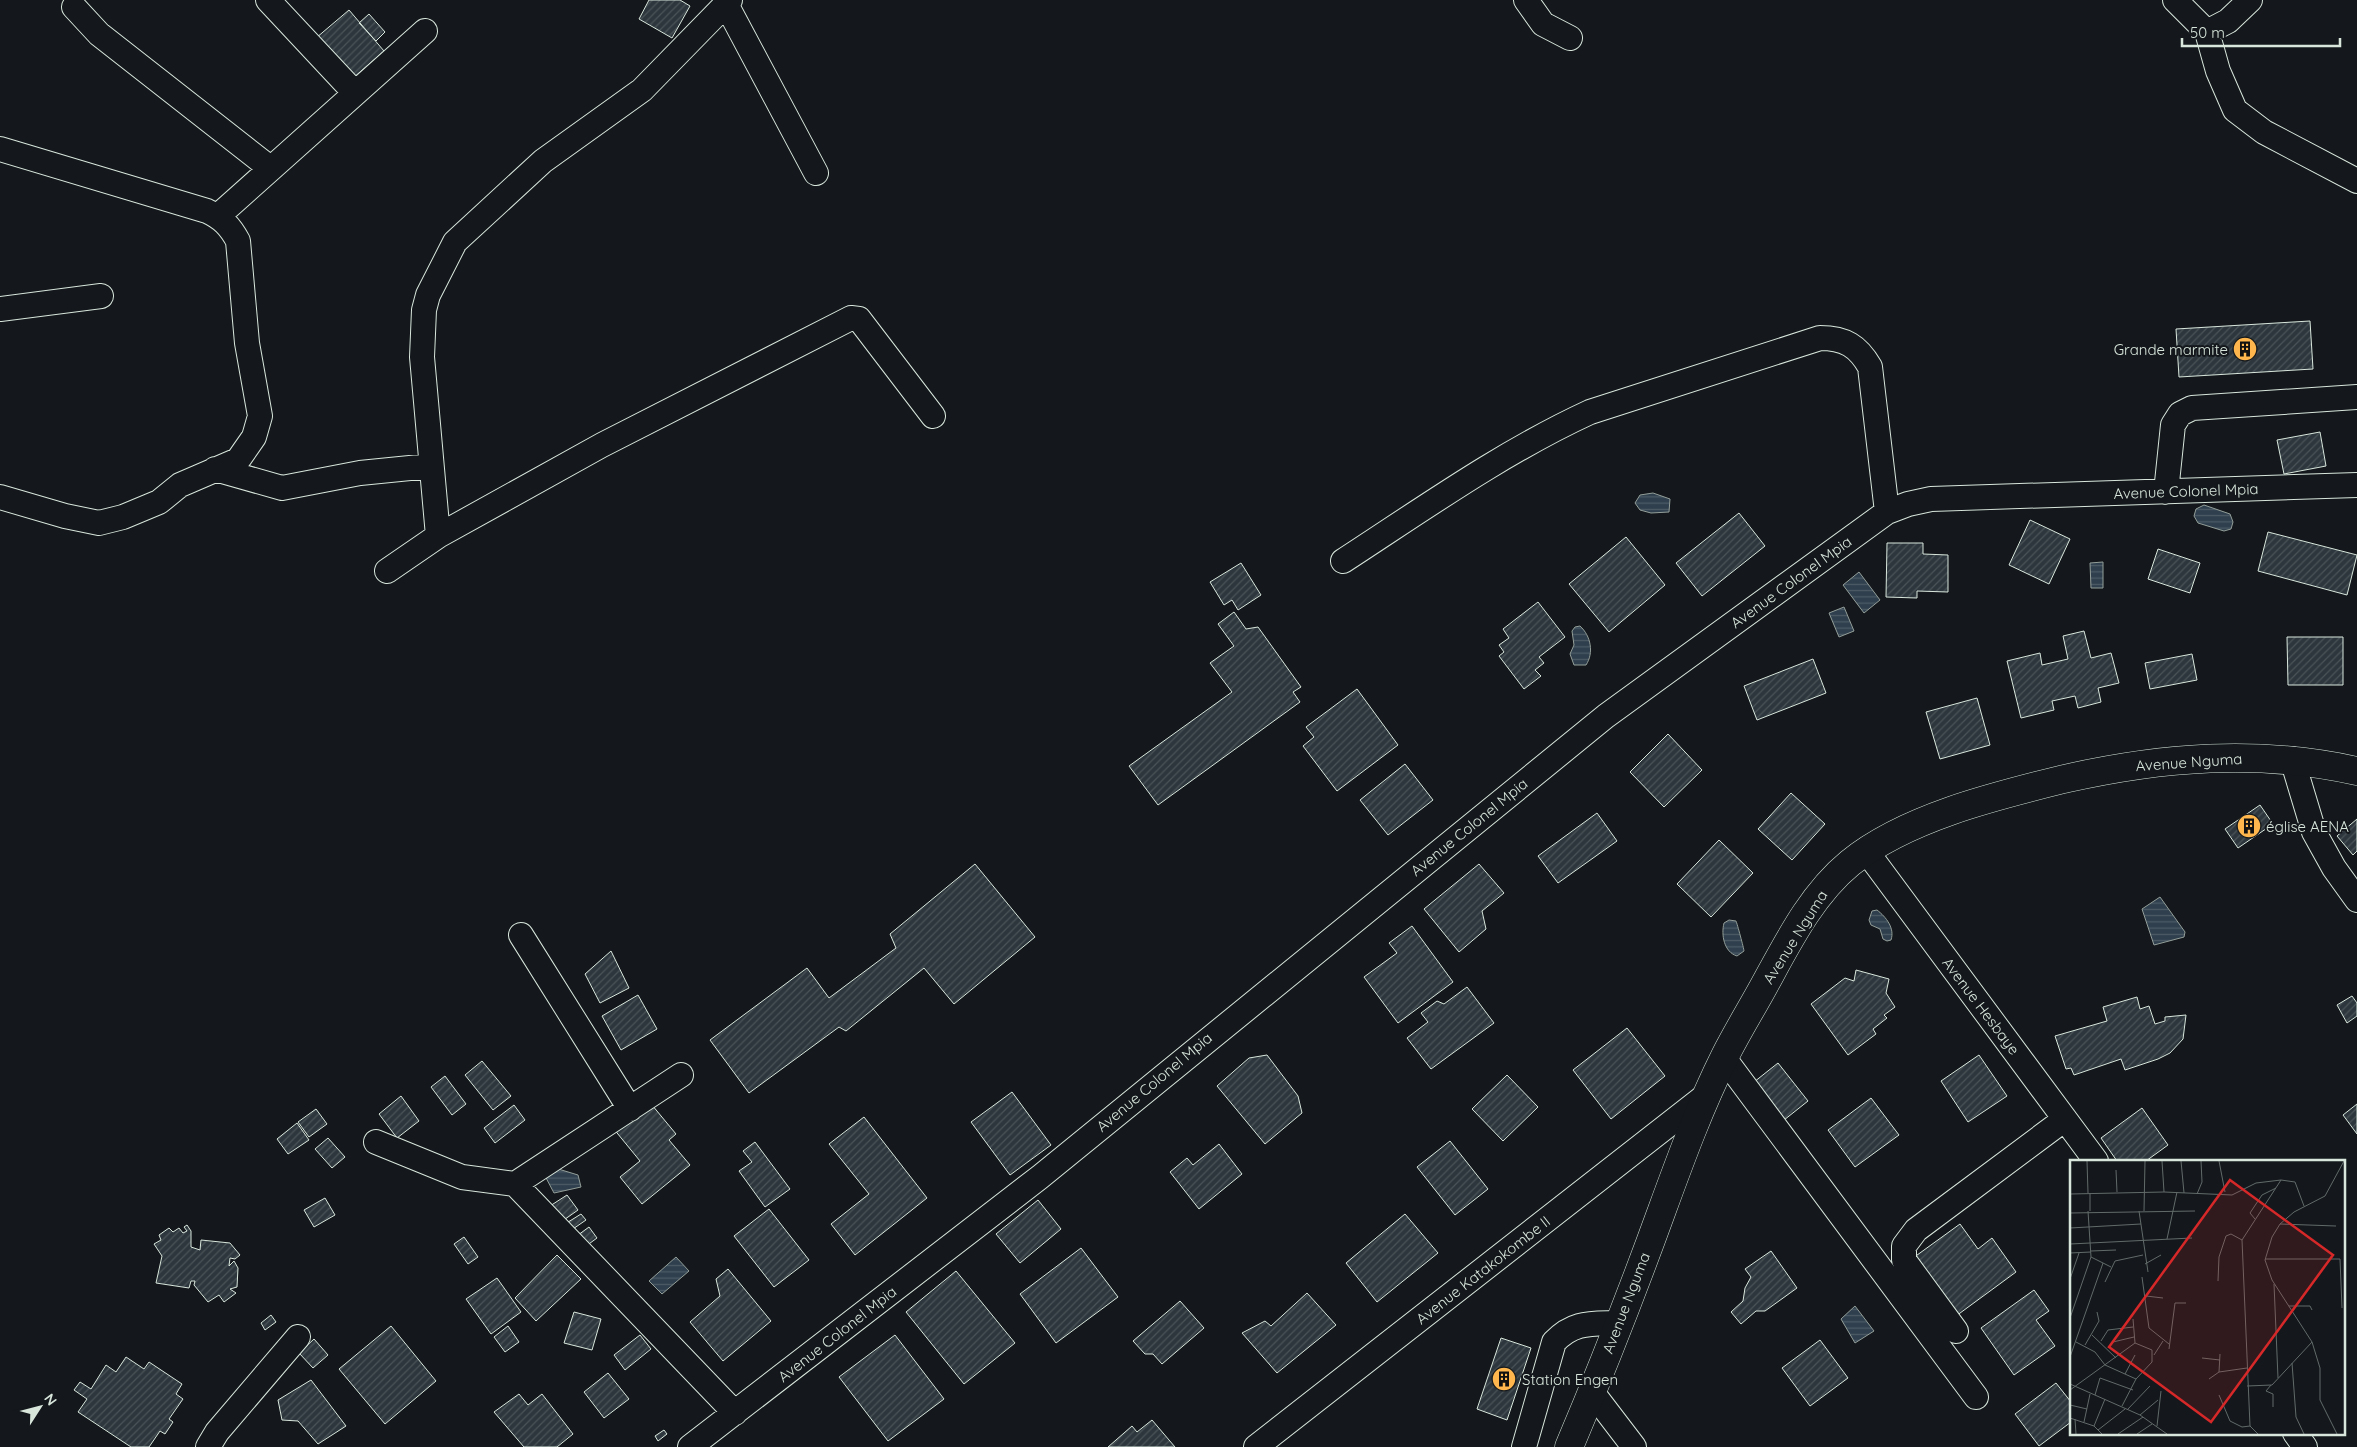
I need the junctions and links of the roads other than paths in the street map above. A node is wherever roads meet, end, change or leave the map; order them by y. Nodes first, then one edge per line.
1 (268, 0) edge
2 (1526, 0) edge
3 (2175, 0) edge
4 (2250, 0) edge
5 (728, 2) edge
6 (74, 7) dead end
7 (425, 31) dead end
8 (2207, 32) junction
9 (1570, 38) dead end
10 (355, 93) junction
11 (0, 149) edge
12 (270, 168) junction
13 (816, 173) dead end
14 (2357, 181) edge
15 (218, 216) junction
16 (101, 296) dead end
17 (0, 309) edge
18 (2357, 397) edge
19 (933, 416) dead end
20 (430, 466) junction
21 (215, 469) junction
22 (2357, 485) edge
23 (2166, 492) junction
24 (0, 497) edge
25 (1887, 512) junction
26 (438, 536) junction
27 (1343, 560) dead end
28 (387, 571) dead end
29 (2292, 759) junction
30 (2357, 771) edge
31 (1867, 852) junction
32 (2357, 900) edge
33 (521, 935) dead end
34 (1724, 1058) junction
35 (681, 1075) dead end
36 (1709, 1093) junction
37 (630, 1108) junction
38 (2065, 1119) junction
39 (376, 1142) dead end
40 (2095, 1160) edge
41 (515, 1184) junction
42 (1618, 1323) junction
43 (1956, 1331) dead end
44 (298, 1337) dead end
45 (1592, 1392) junction
46 (1976, 1397) dead end
47 (736, 1413) junction
48 (2296, 1434) edge
49 (208, 1447) edge
50 (690, 1447) edge
51 (1256, 1447) edge
52 (1524, 1447) edge
53 (1569, 1447) edge
54 (1634, 1447) edge
55 (2305, 1447) edge

1 - 10 street
2 - 9 street
3 - 8 street
4 - 8 street
5 - 13 street
5 - 20 street
6 - 12 street
7 - 10 street
8 - 14 street
10 - 12 street
11 - 15 street
12 - 15 street
15 - 21 street
16 - 17 street
18 - 23 street
19 - 26 street
20 - 21 street
20 - 26 street
21 - 24 street
22 - 23 street, Avenue Colonel Mpia
23 - 25 street, Avenue Colonel Mpia
25 - 27 street
25 - 47 street, Avenue Colonel Mpia
26 - 28 street
29 - 30 main road, Avenue Nguma
29 - 31 main road, Avenue Nguma
29 - 32 street
31 - 34 main road, Avenue Nguma
31 - 38 street, Avenue Hesbaye
33 - 37 street
34 - 36 main road, Avenue Nguma
34 - 46 street
35 - 37 street
36 - 42 main road, Avenue Nguma
36 - 51 street, Avenue Katakokombe II
37 - 41 street
38 - 40 street, Avenue Hesbaye
38 - 43 street
39 - 41 street
41 - 47 street
42 - 45 main road, Avenue Nguma
42 - 52 street
44 - 49 street
45 - 53 main road, Avenue Nguma
45 - 54 street
47 - 50 street, Avenue Colonel Mpia
48 - 55 street

